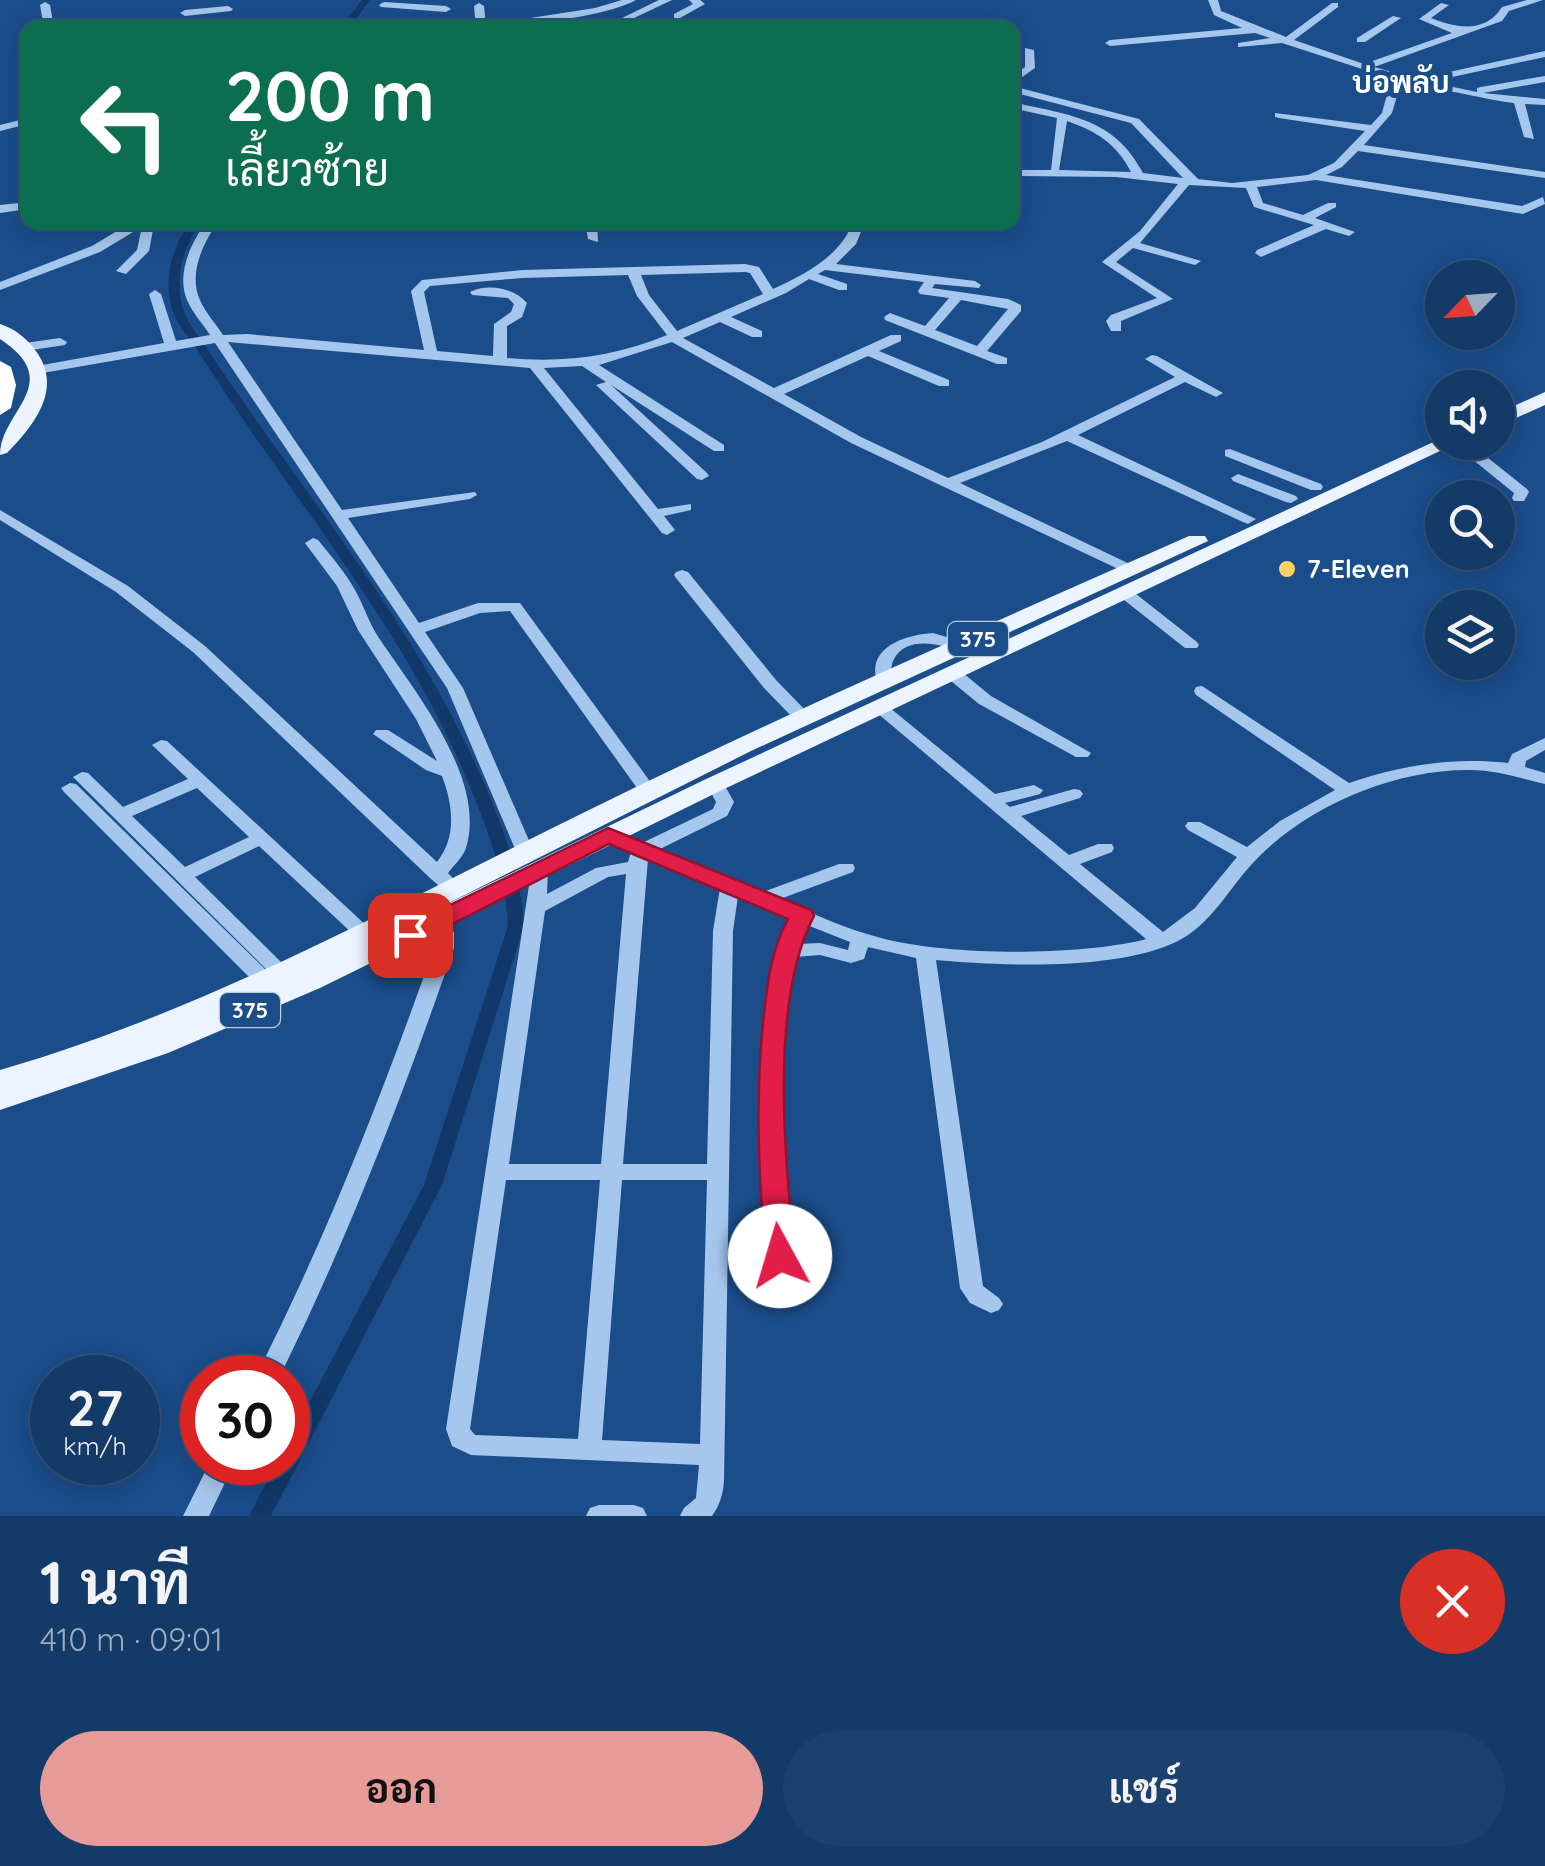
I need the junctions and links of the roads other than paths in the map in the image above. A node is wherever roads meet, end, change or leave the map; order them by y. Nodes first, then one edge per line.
1 (630, 0) edge
2 (667, 0) edge
3 (694, 0) edge
4 (1212, 0) edge
5 (1538, 0) edge
6 (386, 2) edge
7 (226, 4) edge
8 (45, 5) dead end
9 (1444, 5) dead end
10 (478, 6) dead end
11 (1336, 6) dead end
12 (446, 9) dead end
13 (185, 13) dead end
14 (677, 16) dead end
15 (1396, 18) dead end
16 (48, 20) edge
17 (481, 20) edge
18 (513, 20) edge
19 (629, 20) edge
20 (1256, 30) junction
21 (1462, 33) junction
22 (1285, 40) junction
23 (1110, 43) dead end
24 (1242, 45) dead end
25 (1029, 50) dead end
26 (1545, 54) edge
27 (1331, 56) junction
28 (1366, 68) junction
29 (1020, 75) edge
30 (1545, 79) edge
31 (1413, 82) junction
32 (1020, 91) edge
33 (1466, 92) junction
34 (1518, 100) junction
35 (1545, 102) edge
36 (1020, 107) edge
37 (1041, 112) junction
38 (1279, 115) dead end
39 (1062, 118) junction
40 (1022, 124) dead end
41 (1373, 129) junction
42 (1530, 137) dead end
43 (1117, 144) junction
44 (1356, 147) junction
45 (1055, 168) dead end
46 (1020, 173) edge
47 (1116, 174) junction
48 (1545, 174) edge
49 (1318, 176) junction
50 (1139, 177) junction
51 (1190, 183) junction
52 (1251, 186) junction
53 (1543, 201) edge
54 (1332, 205) dead end
55 (1304, 219) junction
56 (1325, 225) junction
57 (129, 230) edge
58 (147, 230) edge
59 (207, 230) edge
60 (592, 230) edge
61 (856, 230) edge
62 (1349, 232) dead end
63 (594, 239) dead end
64 (1130, 244) junction
65 (1261, 253) dead end
66 (1195, 261) dead end
67 (824, 266) junction
68 (122, 271) dead end
69 (634, 273) junction
70 (810, 275) junction
71 (932, 279) junction
72 (975, 285) dead end
73 (0, 286) edge
74 (843, 287) dead end
75 (476, 292) dead end
76 (154, 294) dead end
77 (770, 295) junction
78 (957, 296) junction
79 (720, 317) junction
80 (890, 317) dead end
81 (1116, 328) dead end
82 (0, 330) edge
83 (927, 332) junction
84 (756, 334) dead end
85 (674, 337) junction
86 (896, 338) dead end
87 (214, 339) junction
88 (60, 342) dead end
89 (176, 344) junction
90 (25, 347) junction
91 (868, 351) junction
92 (980, 352) junction
93 (429, 356) junction
94 (1152, 360) dead end
95 (500, 361) junction
96 (1002, 361) dead end
97 (534, 364) junction
98 (0, 367) edge
99 (591, 367) junction
100 (38, 370) junction
101 (1183, 378) junction
102 (1545, 382) edge
103 (944, 383) dead end
104 (1216, 393) dead end
105 (772, 394) junction
106 (1515, 396) edge
107 (1545, 398) edge
108 (0, 408) edge
109 (1515, 412) edge
110 (1068, 436) junction
111 (1425, 437) edge
112 (719, 448) dead end
113 (0, 449) edge
114 (1425, 452) edge
115 (1230, 454) dead end
116 (1483, 460) edge
117 (702, 476) dead end
118 (1238, 478) dead end
119 (950, 482) junction
120 (1316, 487) junction
121 (470, 494) dead end
122 (1519, 498) dead end
123 (1291, 499) junction
124 (686, 507) dead end
125 (0, 514) edge
126 (654, 514) junction
127 (340, 515) junction
128 (1248, 518) junction
129 (666, 530) dead end
130 (313, 543) dead end
131 (682, 574) dead end
132 (1128, 582) junction
133 (416, 630) junction
134 (1191, 645) dead end
135 (952, 672) junction
136 (1202, 692) dead end
137 (878, 707) junction
138 (803, 718) junction
139 (852, 719) junction
140 (382, 734) dead end
141 (1545, 743) edge
142 (161, 745) dead end
143 (1082, 753) dead end
144 (1516, 768) junction
145 (448, 772) junction
146 (1545, 779) edge
147 (200, 780) junction
148 (716, 785) junction
149 (1034, 790) dead end
150 (648, 791) junction
151 (1350, 792) junction
152 (1074, 794) dead end
153 (993, 800) junction
154 (1010, 813) junction
155 (121, 814) junction
156 (1194, 826) dead end
157 (608, 835) junction
158 (263, 837) junction
159 (1105, 848) dead end
160 (1250, 856) junction
161 (639, 859) junction
162 (1068, 862) junction
163 (526, 864) junction
164 (846, 868) dead end
165 (184, 875) junction
166 (730, 885) junction
167 (763, 899) junction
168 (446, 902) junction
169 (536, 908) junction
170 (802, 916) junction
171 (362, 932) junction
172 (860, 938) junction
173 (1161, 941) junction
174 (787, 952) junction
175 (926, 952) junction
176 (266, 970) junction
177 (0, 1064) edge
178 (0, 1080) edge
179 (0, 1099) edge
180 (0, 1117) edge
181 (611, 1170) junction
182 (498, 1172) junction
183 (718, 1172) junction
184 (784, 1288) dead end
185 (990, 1304) dead end
186 (278, 1355) edge
187 (589, 1450) junction
188 (712, 1455) junction
189 (212, 1485) edge
190 (196, 1516) edge
191 (599, 1516) edge
192 (634, 1516) edge
193 (693, 1516) edge

1 - 18 street
2 - 19 street
3 - 14 street
4 - 20 street
5 - 21 street
6 - 12 street
7 - 13 street
8 - 16 street
9 - 21 street
10 - 17 street
11 - 22 street
15 - 27 street
20 - 22 street
20 - 23 street
21 - 28 street
22 - 24 street
22 - 27 street
25 - 29 street
26 - 31 street
27 - 28 street
28 - 31 street
30 - 33 street
31 - 33 street
31 - 41 street
32 - 51 street
33 - 34 street
34 - 35 street
34 - 42 street
36 - 37 street
37 - 39 street
37 - 40 street
38 - 41 street
39 - 43 street
39 - 45 street
41 - 44 street
43 - 47 street
43 - 50 street
44 - 48 street
44 - 49 street
46 - 47 street
47 - 50 street
49 - 52 street
49 - 53 street
50 - 51 street
51 - 52 street
51 - 64 street
52 - 55 street
54 - 55 street
55 - 56 street
56 - 62 street
56 - 65 street
57 - 73 street
58 - 68 street
59 - 87 street
60 - 63 street
61 - 67 street
64 - 66 street
64 - 81 street
67 - 70 street
67 - 71 street
69 - 77 street
69 - 85 street
69 - 93 street
70 - 74 street
70 - 77 street
71 - 72 street
71 - 78 street
75 - 95 street
76 - 89 street
77 - 79 street
78 - 83 street
78 - 92 street
79 - 84 street
79 - 85 street
80 - 83 street
82 - 90 main road
83 - 92 street
85 - 99 street
85 - 105 street
86 - 91 street
87 - 89 street
87 - 93 street
87 - 127 street
88 - 90 street
89 - 100 street
90 - 100 main road
91 - 103 street
91 - 105 street
92 - 96 street
93 - 95 street
94 - 101 street
95 - 97 street
97 - 99 street
97 - 126 street
98 - 108 highway
99 - 112 street
99 - 117 street
100 - 113 main road
101 - 104 street
101 - 110 street
102 - 106 main road
105 - 119 street
107 - 109 main road
110 - 119 street
110 - 128 street
111 - 120 main road, 375
114 - 132 main road, 375
115 - 120 street
116 - 122 street
118 - 123 street
119 - 132 street
120 - 123 main road, 375
121 - 127 street
123 - 128 main road, 375
124 - 126 street
125 - 168 street
126 - 129 street
127 - 133 street
128 - 132 main road, 375
130 - 145 street
131 - 138 street
132 - 134 street
132 - 135 main road, 375
132 - 138 main road, 375
133 - 150 street
133 - 163 street
135 - 137 main road, 375
135 - 143 street
136 - 151 street
137 - 139 main road, 375
137 - 153 street
138 - 139 main road
138 - 150 main road, 375
139 - 148 main road, 375
140 - 145 street
141 - 144 street
142 - 147 street
144 - 146 street
144 - 151 street
145 - 168 street
147 - 155 street
147 - 158 street
148 - 157 main road, 375
148 - 161 street
149 - 153 street
150 - 163 main road, 375
151 - 160 street
152 - 154 street
153 - 154 street
154 - 162 street
155 - 165 street
155 - 176 street
156 - 160 street
157 - 161 street
157 - 163 main road, 375
158 - 165 street
158 - 171 street
159 - 162 street
160 - 173 street
161 - 166 street
161 - 169 street
161 - 181 street
162 - 173 street
163 - 168 main road, 375
163 - 169 street
164 - 167 street
165 - 176 street
166 - 167 street
166 - 183 street
167 - 170 street
168 - 171 main road, 375
168 - 179 main road, 375
168 - 180 main road
168 - 186 street
169 - 182 street
170 - 172 street
170 - 174 street
171 - 176 main road
171 - 178 main road, 375
172 - 174 street
172 - 175 street
173 - 175 street
174 - 184 street
175 - 185 street
176 - 177 main road
181 - 182 street
181 - 183 street
181 - 187 street
182 - 187 street
183 - 188 street
187 - 188 street
188 - 193 street
189 - 190 street
191 - 192 street

